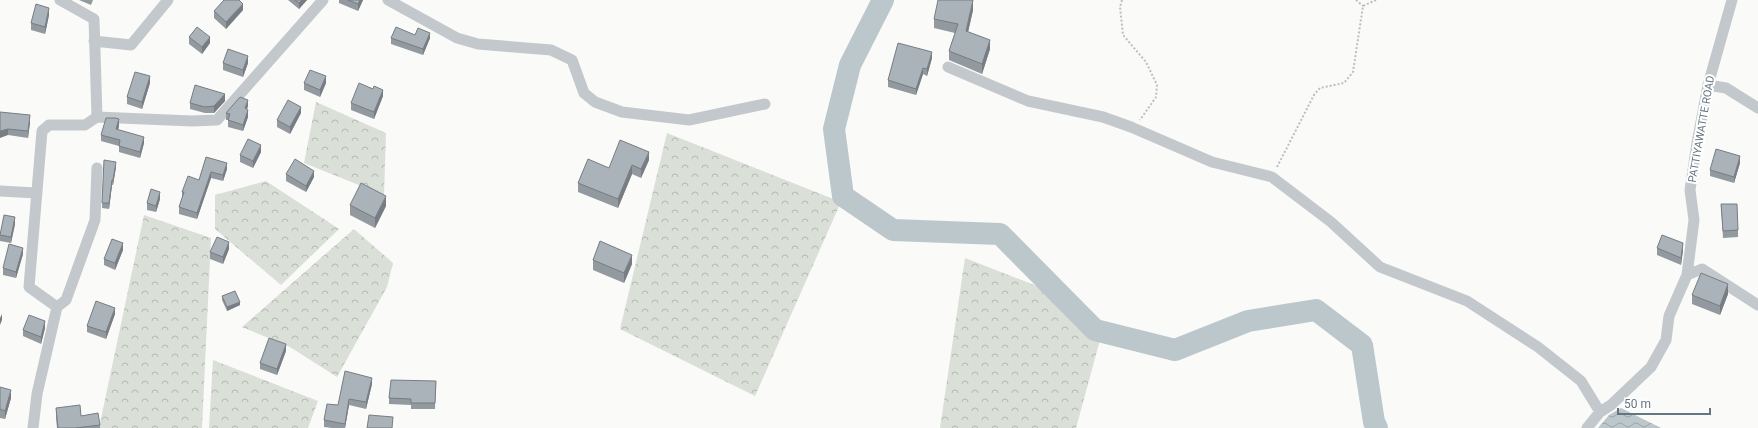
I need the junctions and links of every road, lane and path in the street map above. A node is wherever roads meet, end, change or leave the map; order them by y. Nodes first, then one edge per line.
1 (60, 0) edge
2 (168, 0) edge
3 (323, 0) edge
4 (388, 0) edge
5 (1122, 0) edge
6 (1356, 0) edge
7 (1376, 0) edge
8 (1732, 0) edge
9 (1363, 6) junction
10 (94, 41) junction
11 (948, 67) dead end
12 (1708, 85) junction
13 (765, 104) dead end
14 (1758, 108) edge
15 (97, 117) junction
16 (1132, 127) junction
17 (97, 168) dead end
18 (1272, 177) junction
19 (0, 191) edge
20 (37, 193) junction
21 (1687, 274) junction
22 (1758, 305) edge
23 (57, 307) junction
24 (1600, 412) junction
25 (33, 428) edge
26 (1587, 428) edge

1 - 10 street
2 - 10 street
3 - 15 street
4 - 13 street
5 - 16 path
6 - 9 path
7 - 9 path
8 - 12 street, PATTIYAWATTE ROAD
9 - 18 path
10 - 15 street
11 - 16 street
12 - 14 street
12 - 21 street, PATTIYAWATTE ROAD
15 - 20 street
16 - 18 street
17 - 23 street
18 - 24 street
19 - 20 street
20 - 23 street
21 - 22 street
21 - 24 street, PATTIYAWATTE ROAD
23 - 25 street
24 - 26 street, PATTIYAWATTE ROAD

